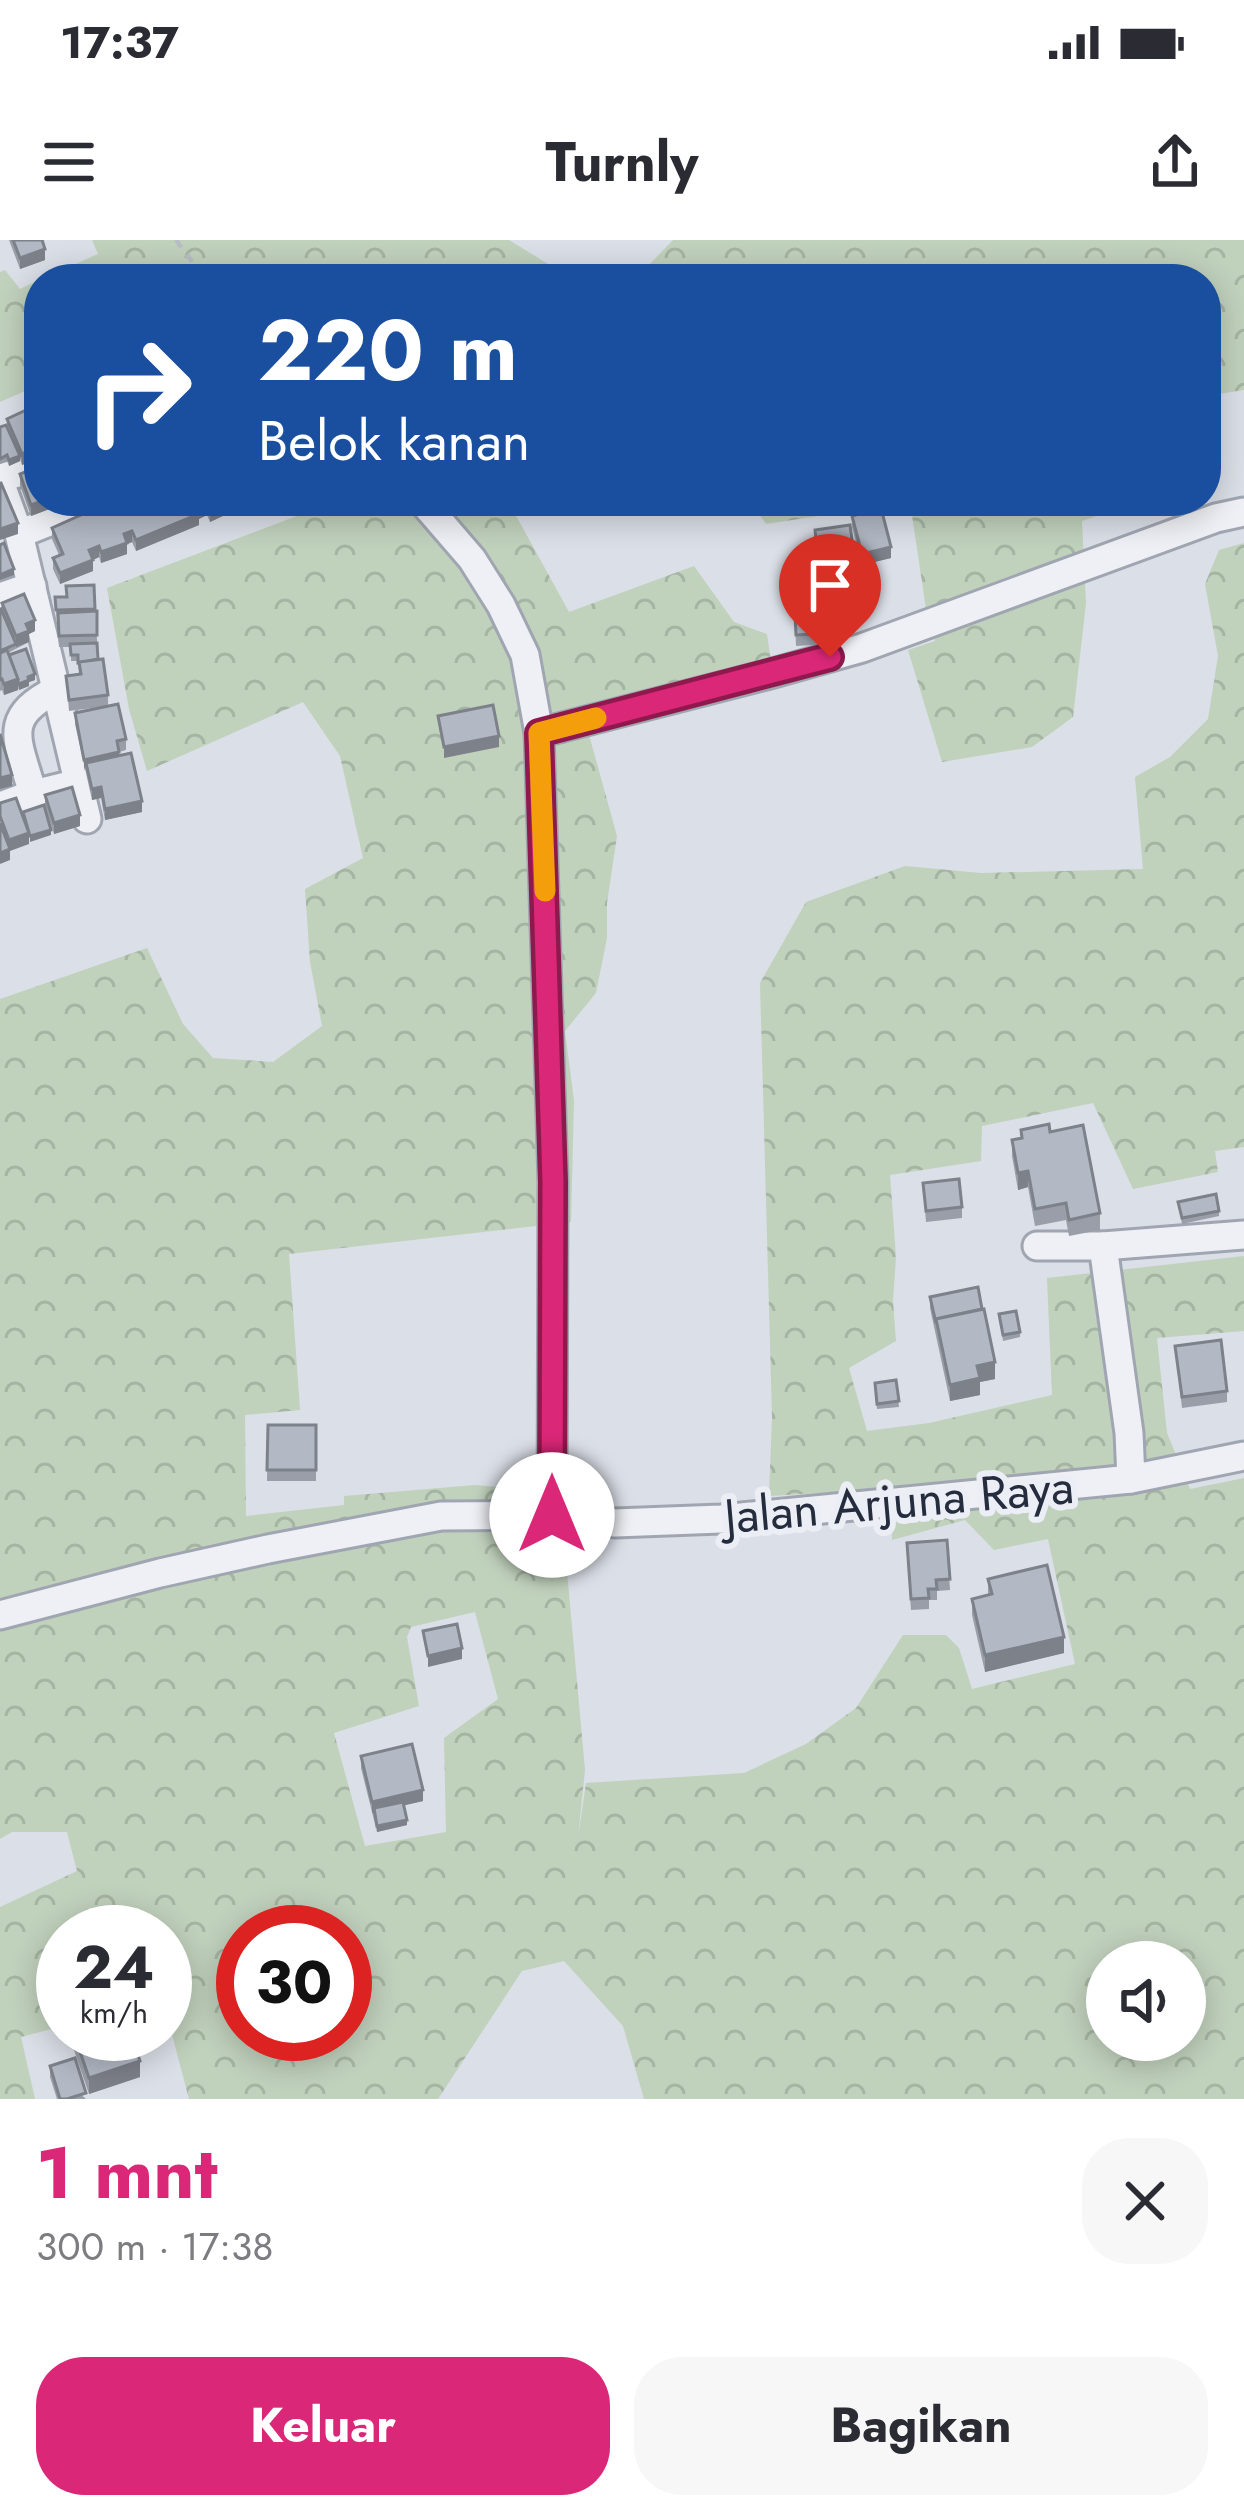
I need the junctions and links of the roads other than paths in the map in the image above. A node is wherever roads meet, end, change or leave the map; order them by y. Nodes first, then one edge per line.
1 (0, 480) edge
2 (1244, 512) edge
3 (59, 516) edge
4 (435, 516) edge
5 (19, 534) junction
6 (32, 586) junction
7 (0, 597) edge
8 (56, 690) junction
9 (539, 733) junction
10 (78, 783) junction
11 (33, 794) junction
12 (0, 806) edge
13 (87, 820) dead end
14 (1244, 1235) edge
15 (1037, 1246) dead end
16 (1103, 1246) junction
17 (1244, 1456) edge
18 (1131, 1479) junction
19 (552, 1515) junction
20 (0, 1616) edge

1 - 5 street
2 - 9 street
3 - 5 street
4 - 9 street
5 - 6 street
6 - 7 street
6 - 8 street
8 - 10 street
8 - 11 street
9 - 19 street
10 - 11 street
10 - 13 street
11 - 12 street
14 - 16 street
15 - 16 street
16 - 18 street
17 - 18 street, Jalan Arjuna Raya
18 - 19 street, Jalan Arjuna Raya
19 - 20 street, Jalan Arjuna Raya

